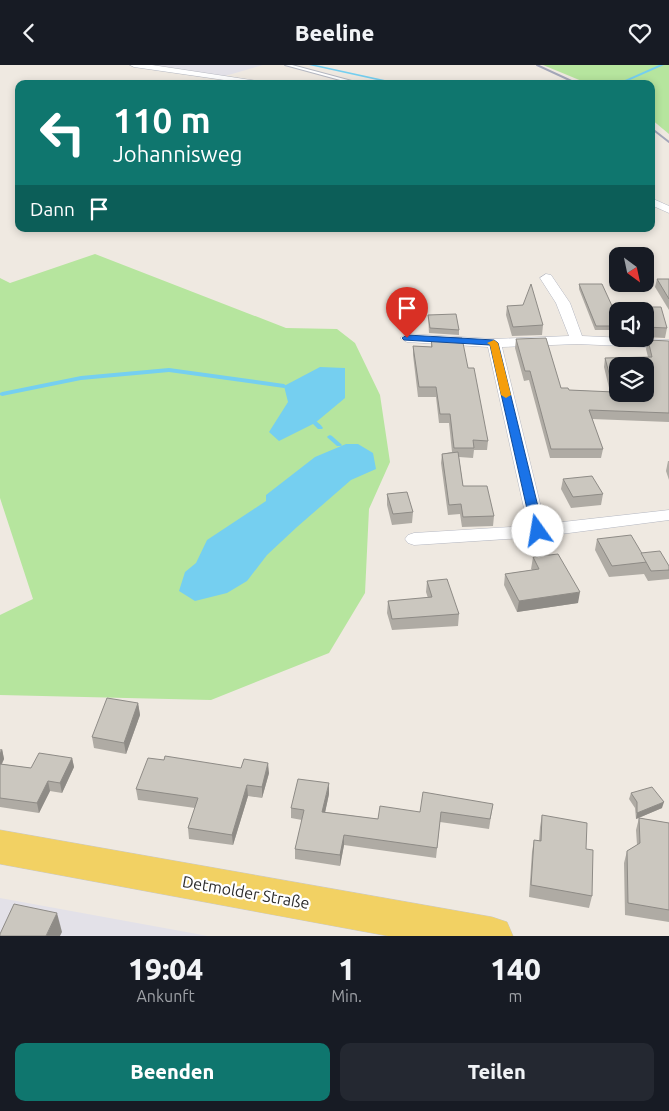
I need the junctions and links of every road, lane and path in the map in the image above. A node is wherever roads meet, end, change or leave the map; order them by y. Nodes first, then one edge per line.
1 (134, 65) edge
2 (287, 65) edge
3 (244, 80) edge
4 (345, 80) edge
5 (655, 203) edge
6 (669, 211) edge
7 (546, 278) dead end
8 (407, 338) dead end
9 (577, 340) junction
10 (494, 343) junction
11 (669, 344) edge
12 (669, 515) edge
13 (538, 531) junction
14 (414, 539) dead end
15 (0, 847) edge
16 (492, 936) edge

1 - 3 street
2 - 4 lane
5 - 6 street
7 - 9 street
8 - 10 street
9 - 10 street
9 - 11 street
10 - 13 street
12 - 13 street
13 - 14 street
15 - 16 main road, Detmolder Straße

